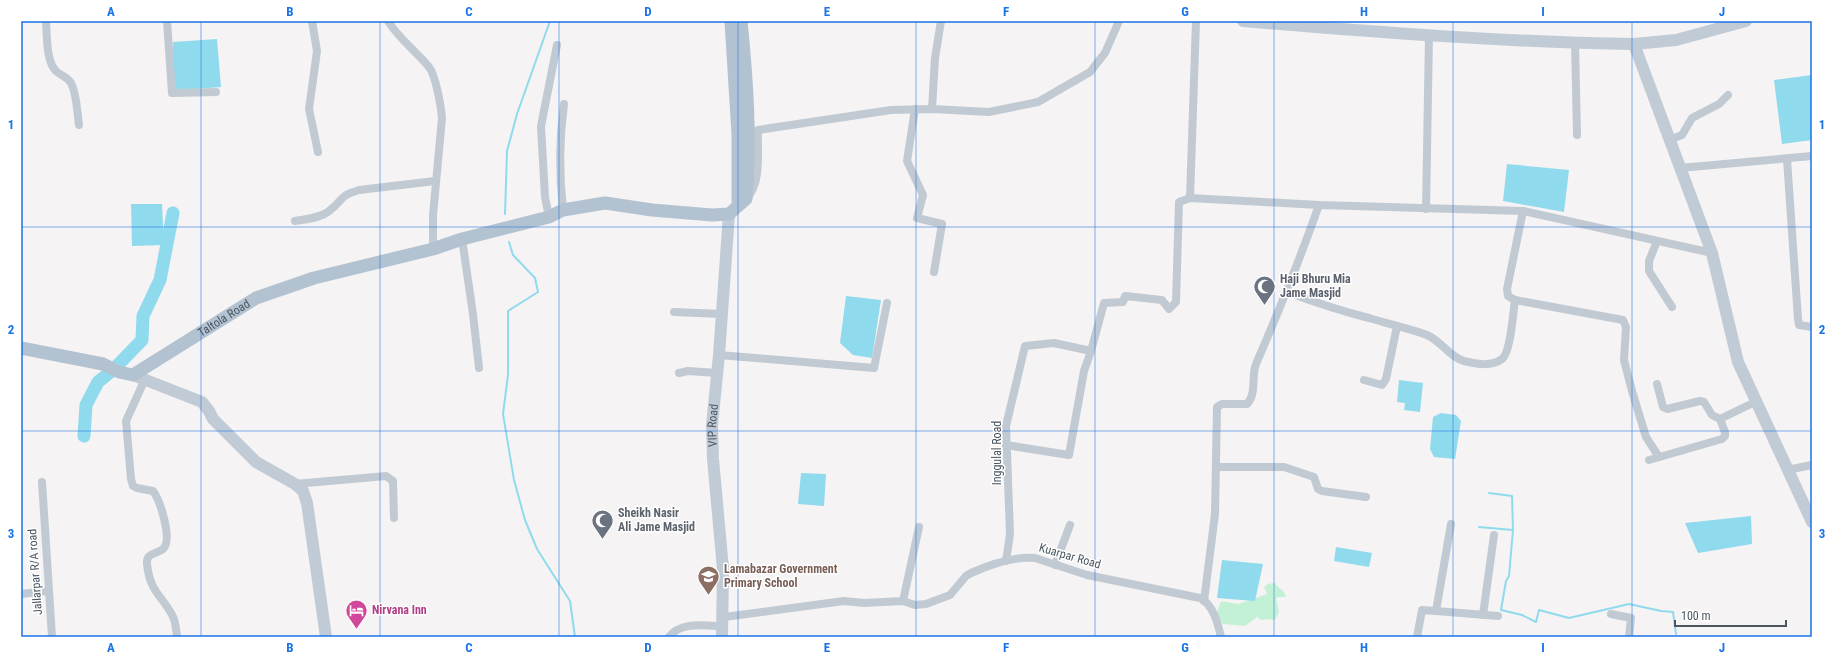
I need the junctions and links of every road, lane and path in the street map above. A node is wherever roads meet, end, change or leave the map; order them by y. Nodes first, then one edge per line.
1 (46, 21) edge
2 (167, 21) edge
3 (312, 21) edge
4 (388, 21) edge
5 (731, 21) edge
6 (742, 21) edge
7 (941, 21) edge
8 (1119, 21) edge
9 (1196, 21) edge
10 (1243, 21) edge
11 (1746, 21) edge
12 (1429, 35) junction
13 (1575, 43) junction
14 (1634, 44) junction
15 (557, 45) dead end
16 (739, 60) junction
17 (216, 92) dead end
18 (1728, 95) dead end
19 (564, 104) dead end
20 (932, 109) junction
21 (915, 110) junction
22 (79, 125) dead end
23 (1577, 135) dead end
24 (1669, 140) junction
25 (318, 152) dead end
26 (1812, 156) edge
27 (1787, 159) junction
28 (1680, 168) junction
29 (435, 181) junction
30 (1190, 198) junction
31 (1319, 205) junction
32 (738, 207) junction
33 (1426, 209) junction
34 (563, 210) junction
35 (1523, 210) junction
36 (549, 217) junction
37 (295, 221) dead end
38 (462, 240) junction
39 (1657, 241) junction
40 (433, 249) junction
41 (1712, 253) junction
42 (934, 272) dead end
43 (1287, 292) junction
44 (1515, 300) junction
45 (887, 303) dead end
46 (1672, 307) dead end
47 (674, 312) dead end
48 (722, 314) junction
49 (1397, 326) junction
50 (1812, 327) edge
51 (21, 348) edge
52 (1091, 351) junction
53 (719, 355) junction
54 (479, 368) dead end
55 (679, 373) dead end
56 (717, 373) junction
57 (139, 377) junction
58 (1364, 380) dead end
59 (1657, 384) dead end
60 (1756, 402) junction
61 (1720, 419) junction
62 (1006, 445) junction
63 (1659, 457) junction
64 (1649, 460) dead end
65 (1812, 465) edge
66 (1216, 467) junction
67 (1787, 470) junction
68 (42, 482) dead end
69 (295, 484) junction
70 (1366, 497) dead end
71 (394, 518) dead end
72 (1812, 522) edge
73 (1450, 524) dead end
74 (1070, 525) dead end
75 (919, 527) dead end
76 (1494, 535) dead end
77 (1006, 561) junction
78 (1055, 565) junction
79 (48, 591) junction
80 (21, 594) edge
81 (903, 601) junction
82 (1204, 601) junction
83 (1436, 611) junction
84 (1611, 614) dead end
85 (1483, 615) junction
86 (1498, 616) dead end
87 (723, 627) edge
88 (52, 637) edge
89 (177, 637) edge
90 (326, 637) edge
91 (669, 637) edge
92 (1221, 637) edge
93 (1417, 637) edge
94 (1629, 637) edge

1 - 22 street
2 - 17 street
3 - 25 street
4 - 29 street
5 - 16 main road
6 - 16 main road
7 - 20 street
8 - 20 street
9 - 30 street
10 - 12 street
11 - 14 street
12 - 13 street
12 - 33 street
13 - 14 street
13 - 23 street
14 - 24 street
15 - 36 street
16 - 32 main road
18 - 24 street
19 - 34 street
20 - 21 street
21 - 32 street
21 - 42 street
24 - 28 street
26 - 27 street
27 - 28 street
27 - 50 street
28 - 41 street
29 - 37 street
29 - 40 street
30 - 31 street
30 - 52 street
31 - 33 street
31 - 43 street
32 - 34 main road, Taltola Road
32 - 48 street, VIP Road
33 - 35 street
34 - 36 main road, Taltola Road
35 - 39 street
35 - 44 street
36 - 38 main road, Taltola Road
38 - 40 main road, Taltola Road
38 - 54 street
39 - 41 street
39 - 46 street
40 - 57 main road, Taltola Road
41 - 60 street
43 - 49 street
43 - 66 street
44 - 49 street
44 - 63 street
45 - 53 street
47 - 48 street
48 - 53 street, VIP Road
49 - 58 street
51 - 57 main road
52 - 62 street, Inggulal Road
52 - 62 street
53 - 56 street, VIP Road
55 - 56 street
56 - 87 street, VIP Road
57 - 69 street
57 - 89 street
59 - 61 street
60 - 61 street
60 - 67 street
61 - 63 street
62 - 77 street, Inggulal Road
63 - 64 street
65 - 67 street
66 - 70 street
66 - 82 street
67 - 72 street
68 - 79 street, Jallarpar R/A road
69 - 71 street
69 - 90 street
73 - 83 street
74 - 78 street
75 - 81 street
76 - 85 street
77 - 78 street, Kuarpar Road
77 - 81 street, Kuarpar Road
78 - 82 street, Kuarpar Road
79 - 80 street
79 - 88 street, Jallarpar R/A road
81 - 87 street, Kuarpar Road
82 - 92 street
83 - 85 street
83 - 93 street
84 - 94 street
85 - 86 street
87 - 91 street, Kuarpar Road

